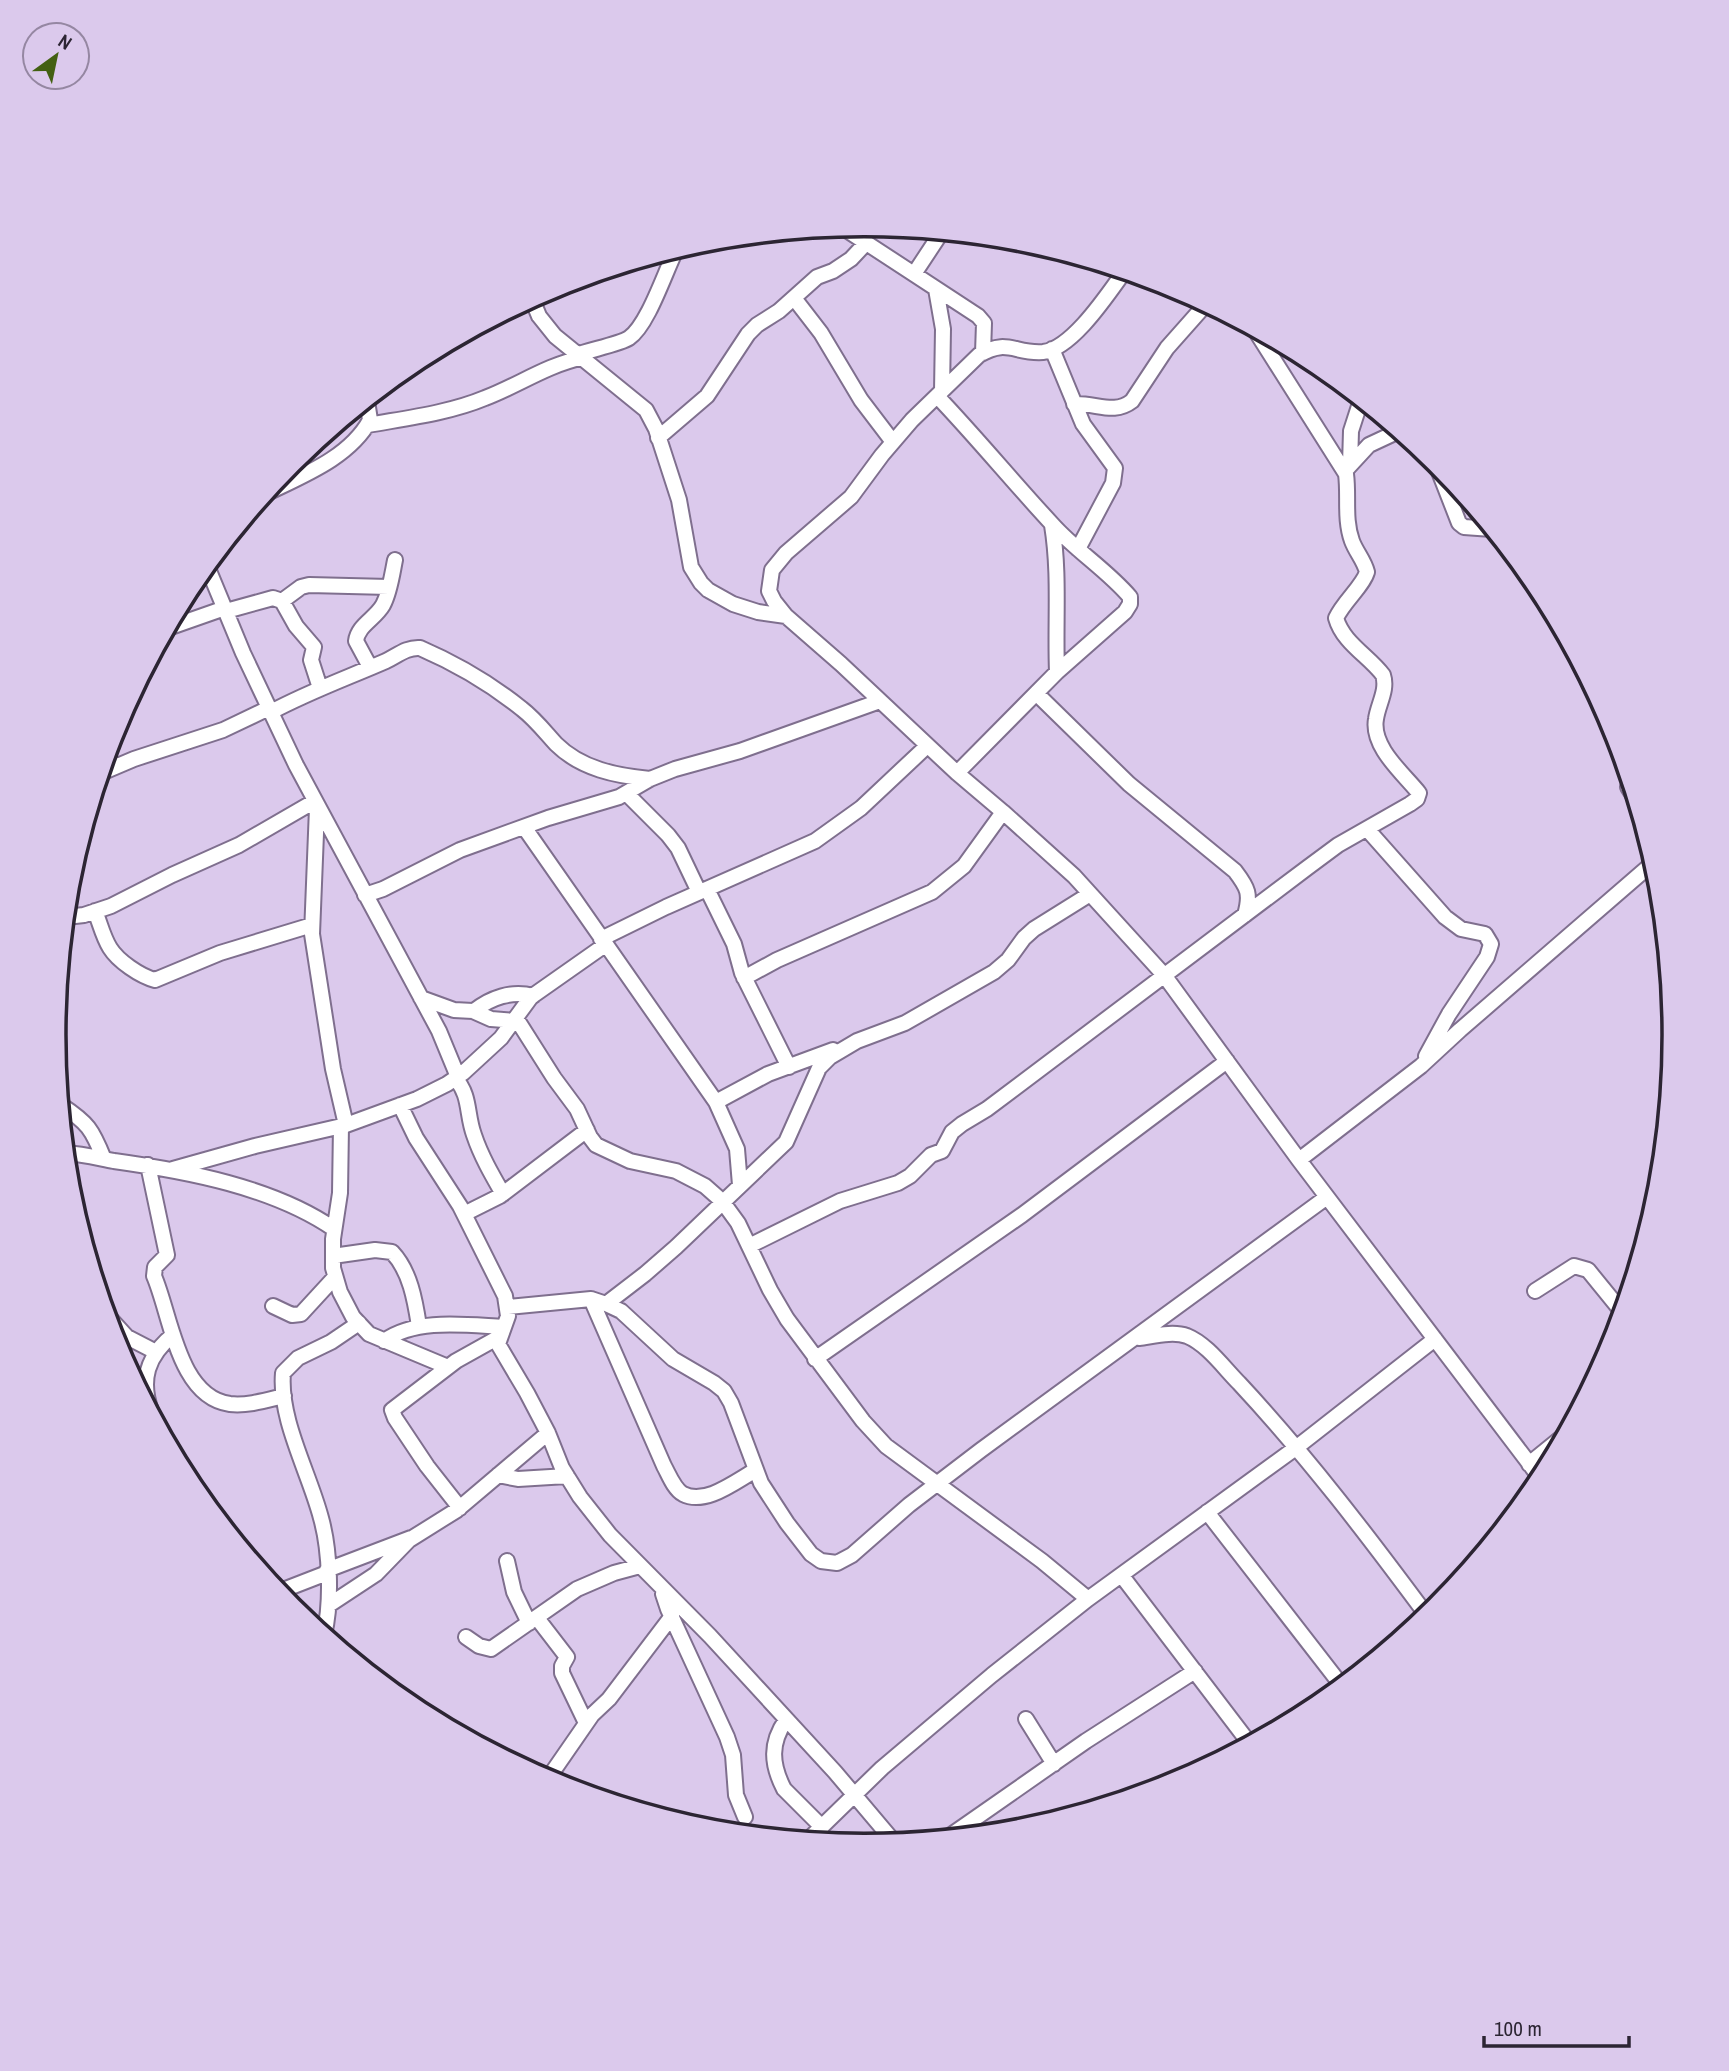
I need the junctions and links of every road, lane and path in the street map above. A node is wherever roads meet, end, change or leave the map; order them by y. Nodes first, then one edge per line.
1 (857, 237) edge
2 (936, 241) edge
3 (866, 243) junction
4 (671, 262) edge
5 (914, 274) junction
6 (1119, 279) edge
7 (936, 289) junction
8 (794, 298) junction
9 (536, 309) edge
10 (1199, 312) edge
11 (1265, 344) edge
12 (1052, 349) junction
13 (983, 353) junction
14 (579, 356) junction
15 (940, 393) junction
16 (1074, 404) junction
17 (1358, 409) edge
18 (369, 411) edge
19 (368, 425) junction
20 (1390, 435) edge
21 (658, 438) junction
22 (893, 442) junction
23 (1348, 468) junction
24 (292, 480) edge
25 (1446, 489) edge
26 (1052, 525) junction
27 (1480, 528) edge
28 (1078, 550) junction
29 (395, 560) dead end
30 (212, 577) edge
31 (389, 587) junction
32 (282, 601) junction
33 (226, 609) junction
34 (786, 616) junction
35 (181, 624) edge
36 (370, 667) junction
37 (1057, 672) junction
38 (320, 688) junction
39 (1037, 694) junction
40 (880, 701) junction
41 (270, 710) junction
42 (927, 746) junction
43 (115, 763) edge
44 (957, 774) junction
45 (650, 779) junction
46 (626, 793) junction
47 (316, 803) junction
48 (1003, 812) junction
49 (524, 827) junction
50 (1367, 829) junction
51 (1645, 870) edge
52 (703, 890) junction
53 (1090, 894) junction
54 (365, 895) junction
55 (95, 911) junction
56 (76, 915) edge
57 (1245, 915) junction
58 (312, 925) junction
59 (603, 942) junction
60 (1164, 975) junction
61 (744, 978) junction
62 (533, 996) junction
63 (421, 998) junction
64 (474, 1012) junction
65 (515, 1020) junction
66 (857, 1041) junction
67 (1227, 1061) junction
68 (1421, 1066) junction
69 (789, 1067) junction
70 (456, 1077) junction
71 (716, 1102) junction
72 (400, 1105) junction
73 (70, 1111) edge
74 (344, 1126) junction
75 (587, 1130) junction
76 (76, 1155) edge
77 (104, 1159) junction
78 (1299, 1160) junction
79 (148, 1165) junction
80 (173, 1169) junction
81 (740, 1185) junction
82 (503, 1194) junction
83 (1327, 1196) junction
84 (722, 1201) junction
85 (464, 1214) junction
86 (334, 1229) junction
87 (749, 1246) junction
88 (333, 1256) junction
89 (335, 1277) junction
90 (1535, 1292) dead end
91 (591, 1299) junction
92 (606, 1304) junction
93 (1616, 1304) edge
94 (273, 1306) dead end
95 (508, 1307) junction
96 (359, 1323) junction
97 (419, 1326) junction
98 (501, 1332) junction
99 (125, 1334) edge
100 (173, 1335) junction
101 (1135, 1339) junction
102 (1435, 1339) junction
103 (384, 1341) junction
104 (156, 1352) junction
105 (814, 1359) junction
106 (448, 1367) junction
107 (145, 1379) edge
108 (284, 1396) junction
109 (548, 1433) junction
110 (1297, 1447) junction
111 (1547, 1450) edge
112 (1529, 1464) junction
113 (755, 1470) junction
114 (1534, 1470) edge
115 (498, 1475) junction
116 (567, 1476) junction
117 (936, 1485) junction
118 (460, 1508) junction
119 (1207, 1512) junction
120 (415, 1536) junction
121 (507, 1561) dead end
122 (640, 1566) junction
123 (327, 1571) junction
124 (1122, 1576) junction
125 (288, 1588) edge
126 (662, 1589) junction
127 (1088, 1600) junction
128 (329, 1605) junction
129 (1421, 1607) edge
130 (672, 1616) junction
131 (533, 1621) junction
132 (326, 1624) edge
133 (466, 1637) dead end
134 (1195, 1671) junction
135 (1336, 1679) edge
136 (574, 1699) junction
137 (603, 1705) junction
138 (1026, 1719) dead end
139 (786, 1720) junction
140 (586, 1723) junction
141 (1245, 1737) edge
142 (1054, 1763) junction
143 (554, 1770) edge
144 (855, 1794) junction
145 (745, 1817) dead end
146 (822, 1827) junction
147 (962, 1828) edge
148 (816, 1832) edge
149 (885, 1833) edge

1 - 3 street
2 - 5 street
3 - 5 street
3 - 8 street
4 - 14 street
5 - 7 street
6 - 12 street
7 - 13 street
7 - 15 street
8 - 21 street
8 - 22 street
9 - 14 street
10 - 16 street
11 - 23 street
12 - 13 street
12 - 16 street
13 - 15 street
14 - 19 street
14 - 21 street
15 - 22 street
15 - 26 street
16 - 28 street
17 - 23 street
18 - 19 street
19 - 24 street
20 - 23 street
21 - 34 street
22 - 34 street
23 - 50 street
25 - 27 street
26 - 28 street
26 - 37 street
28 - 37 street
29 - 31 street
30 - 33 street
31 - 32 street
31 - 36 street
32 - 33 street
32 - 38 street
33 - 35 street
33 - 41 street
34 - 40 street
36 - 38 street
36 - 45 street
37 - 39 street
38 - 41 street
39 - 44 street
39 - 57 street
40 - 42 street
40 - 45 street
41 - 43 street
41 - 47 street
42 - 44 street
42 - 52 street
44 - 48 street
45 - 46 street
46 - 49 street
46 - 52 street
47 - 54 street
47 - 55 street
47 - 58 street
48 - 53 street
48 - 61 street
49 - 54 street
49 - 59 street
50 - 57 street
50 - 68 street
51 - 68 street
52 - 59 street
52 - 61 street
53 - 60 street
53 - 66 street
54 - 63 street
55 - 56 street
55 - 58 street
57 - 60 street
58 - 74 street
59 - 62 street
59 - 71 street
60 - 67 street
60 - 87 street
61 - 69 street
62 - 64 street
62 - 65 street
63 - 64 street
63 - 70 street
64 - 65 street
65 - 70 street
65 - 75 street
66 - 69 street
66 - 81 street
67 - 78 street
67 - 105 street
68 - 78 street
69 - 71 street
70 - 72 street
70 - 82 street
71 - 81 street
72 - 74 street
72 - 85 street
73 - 77 street
74 - 80 street
74 - 86 street
75 - 82 street
75 - 84 street
76 - 77 street
77 - 79 street
78 - 83 street
79 - 80 street
79 - 100 street
80 - 86 street
81 - 84 street
82 - 85 street
83 - 101 street
83 - 102 street
84 - 87 street
84 - 92 street
85 - 95 street
86 - 88 street
87 - 105 street
88 - 89 street
88 - 97 street
89 - 94 street
89 - 96 street
90 - 93 street
91 - 92 street
91 - 95 street
91 - 113 street
92 - 113 street
95 - 98 street
96 - 103 street
96 - 108 street
97 - 98 street
97 - 103 street
98 - 106 street
98 - 109 street
99 - 104 street
100 - 104 street
100 - 108 street
101 - 110 street
101 - 117 street
102 - 110 street
102 - 112 street
103 - 106 street
104 - 107 street
105 - 117 street
106 - 118 street
108 - 123 street
109 - 115 street
109 - 116 street
110 - 119 street
110 - 129 street
111 - 112 street
112 - 114 street
113 - 117 street
115 - 116 street
115 - 118 street
116 - 122 street
117 - 127 street
118 - 120 street
119 - 124 street
119 - 135 street
120 - 123 street
120 - 128 street
121 - 131 street
122 - 126 street
122 - 131 street
123 - 125 street
123 - 128 street
124 - 127 street
124 - 134 street
126 - 130 street
126 - 139 street
127 - 144 street
128 - 132 street
130 - 137 street
130 - 145 street
131 - 133 street
131 - 136 street
134 - 141 street
134 - 142 street
136 - 137 street
136 - 140 street
137 - 140 street
138 - 142 street
139 - 144 street
139 - 146 street
140 - 143 street
142 - 147 street
144 - 146 street
144 - 149 street
146 - 148 street

